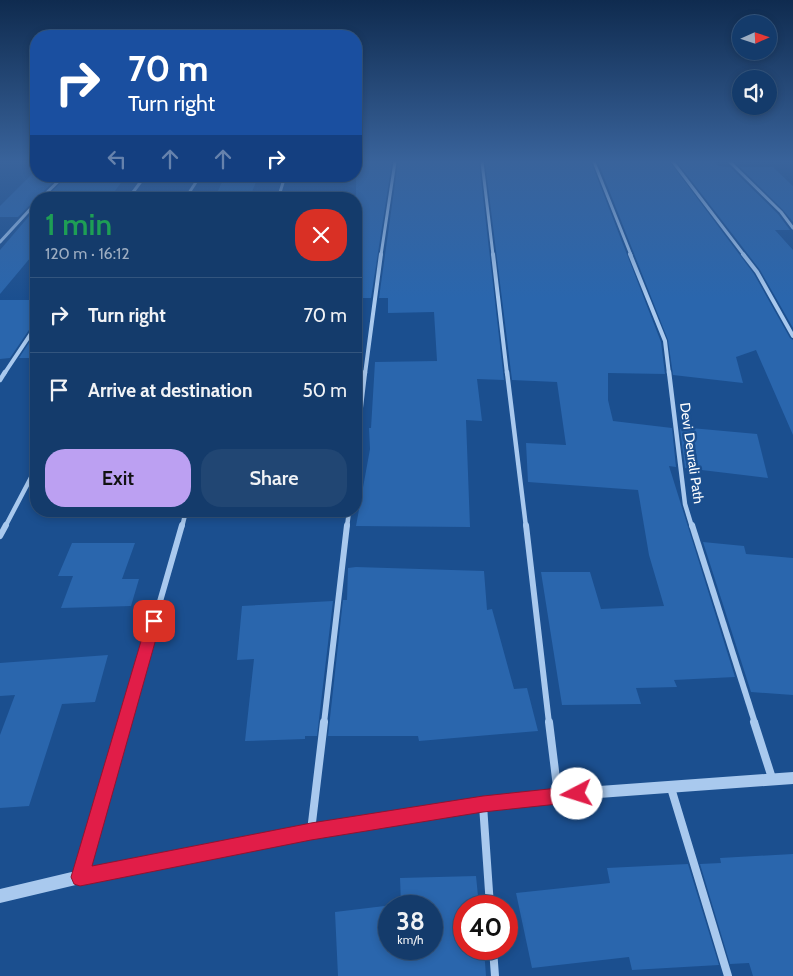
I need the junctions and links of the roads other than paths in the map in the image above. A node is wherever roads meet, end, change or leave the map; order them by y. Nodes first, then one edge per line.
1 (388, 208) edge
2 (487, 208) edge
3 (612, 208) edge
4 (708, 208) edge
5 (776, 208) edge
6 (30, 210) edge
7 (793, 228) edge
8 (0, 242) edge
9 (30, 335) edge
10 (793, 336) edge
11 (0, 380) edge
12 (362, 399) edge
13 (30, 479) edge
14 (184, 517) edge
15 (348, 517) edge
16 (0, 536) edge
17 (793, 778) edge
18 (772, 779) junction
19 (671, 788) junction
20 (558, 795) junction
21 (483, 804) junction
22 (311, 831) junction
23 (80, 877) junction
24 (489, 895) edge
25 (0, 896) edge
26 (494, 960) edge
27 (495, 976) edge
28 (728, 976) edge

1 - 12 street
2 - 20 street
3 - 18 street, Devi Deurali Path
4 - 10 street
5 - 7 street
6 - 8 street
9 - 11 street
13 - 16 street
14 - 23 street
15 - 22 street
17 - 18 street
18 - 19 street
19 - 20 street
19 - 28 street
20 - 21 street
21 - 22 street
21 - 24 street
22 - 23 street
23 - 25 street
26 - 27 street

